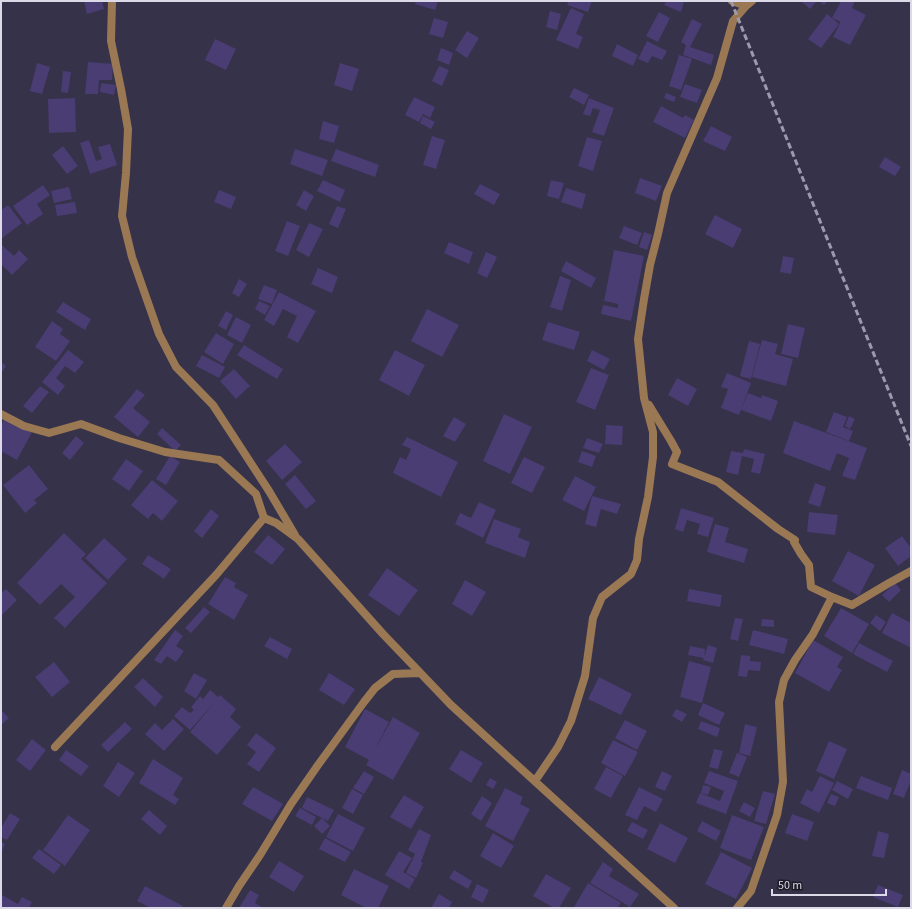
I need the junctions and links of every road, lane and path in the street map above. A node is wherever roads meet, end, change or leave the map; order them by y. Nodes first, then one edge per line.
1 (112, 1) edge
2 (732, 1) edge
3 (749, 3) edge
4 (644, 398) junction
5 (1, 414) edge
6 (264, 518) junction
7 (298, 539) junction
8 (911, 571) edge
9 (832, 597) junction
10 (420, 673) junction
11 (55, 747) dead end
12 (535, 781) junction
13 (226, 908) edge
14 (674, 908) edge
15 (737, 908) edge

1 - 7 street
2 - 3 street
3 - 4 street
4 - 9 street
4 - 12 street
5 - 6 street
6 - 7 street
6 - 11 street
7 - 10 street
8 - 9 street
9 - 15 street
10 - 12 street
10 - 13 street
12 - 14 street

